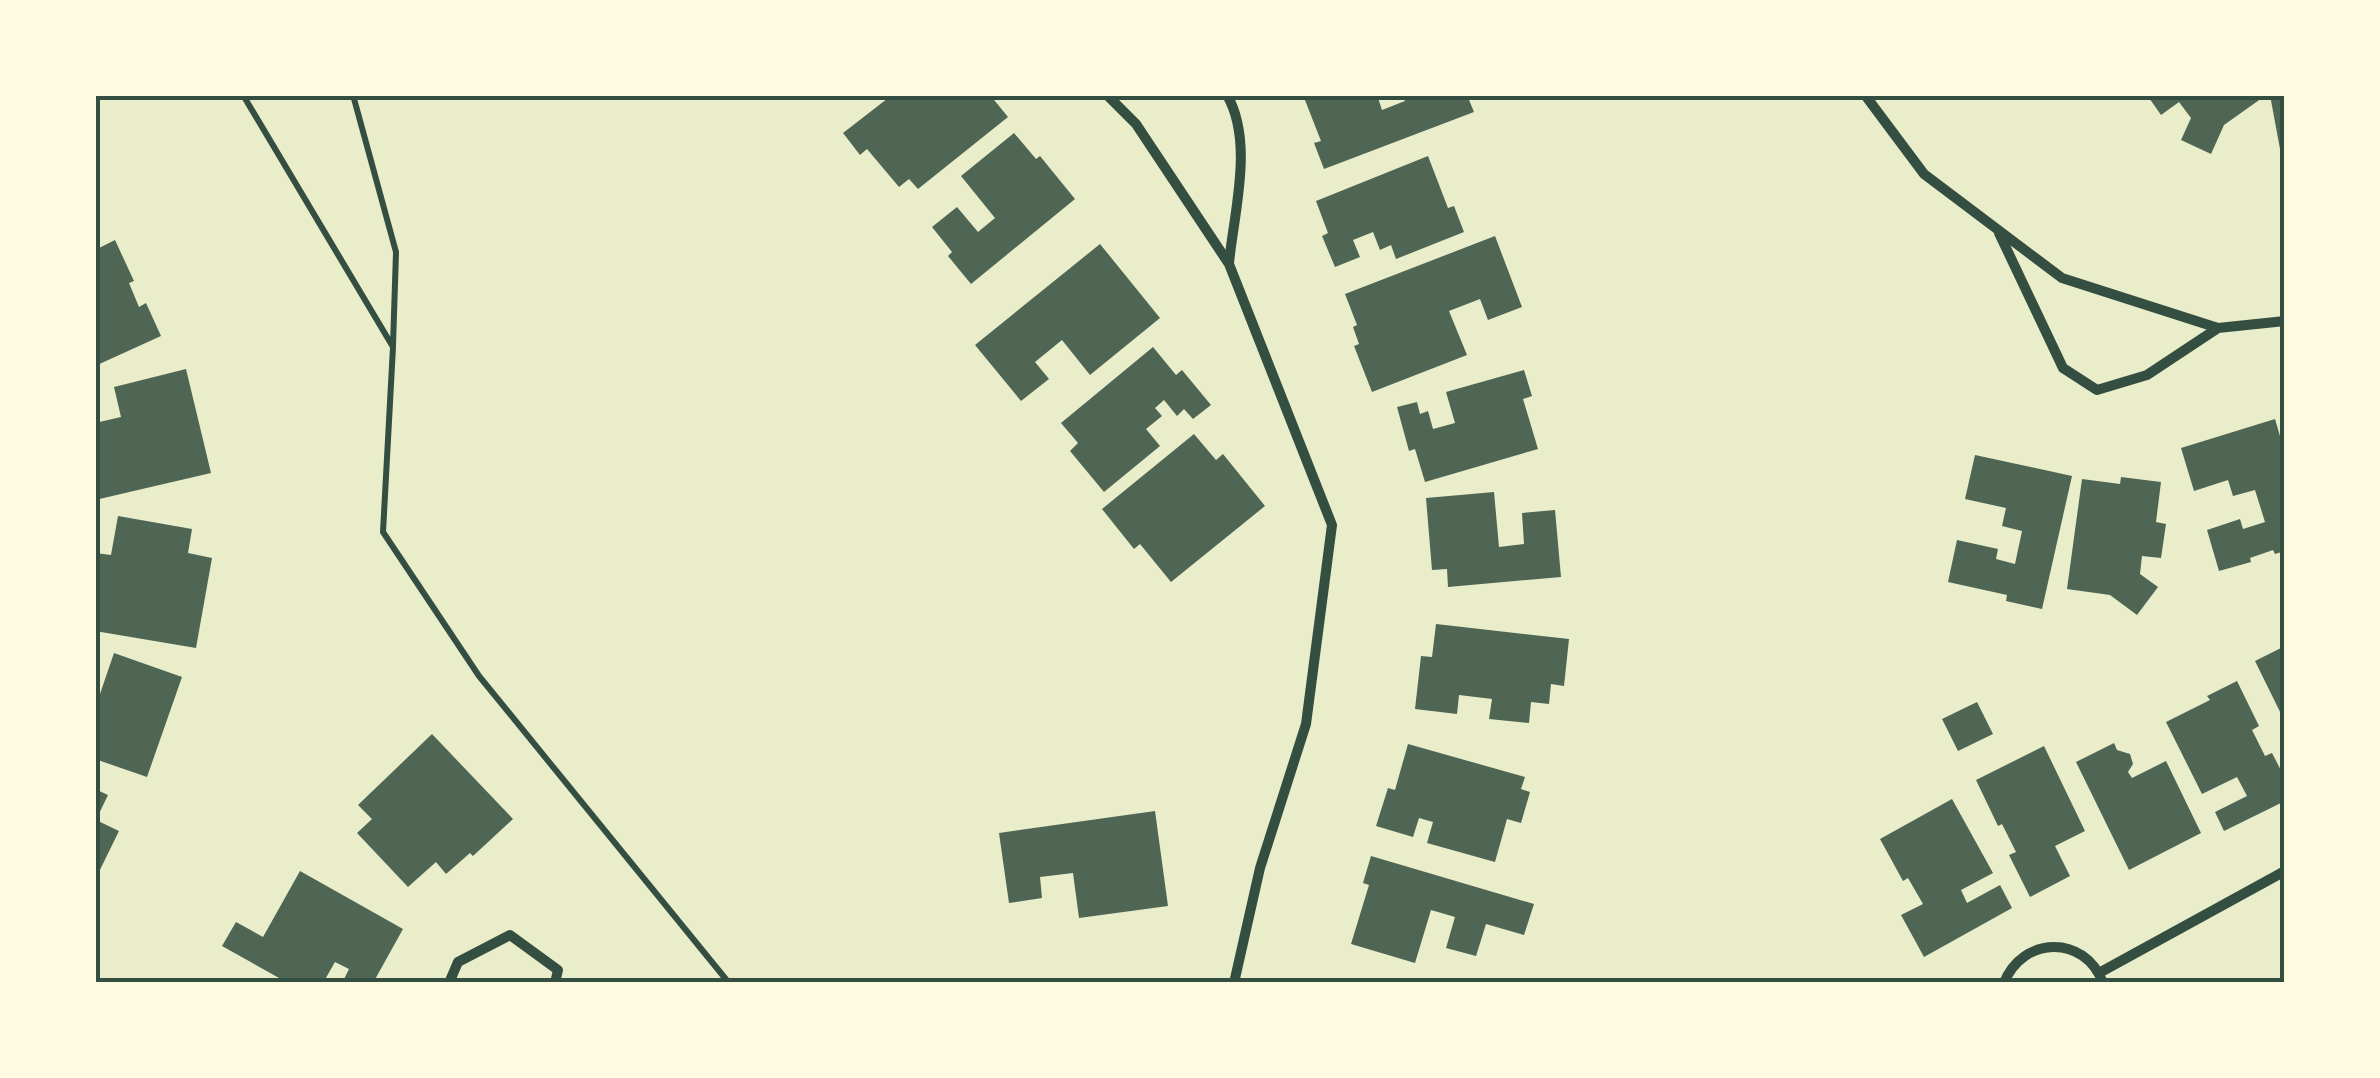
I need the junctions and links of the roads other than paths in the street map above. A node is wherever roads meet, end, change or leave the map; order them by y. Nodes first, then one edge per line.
1 (1106, 95) edge
2 (1227, 95) edge
3 (1865, 95) edge
4 (1998, 232) junction
5 (1229, 264) junction
6 (2285, 321) edge
7 (2218, 328) junction
8 (2285, 871) edge
9 (2101, 978) edge
10 (449, 983) edge
11 (555, 983) edge
12 (1234, 983) edge
13 (2004, 983) edge

1 - 5 street
2 - 5 street
3 - 4 street
4 - 7 street
4 - 7 street
5 - 12 street
6 - 7 street
8 - 9 street
9 - 13 street
10 - 11 street

